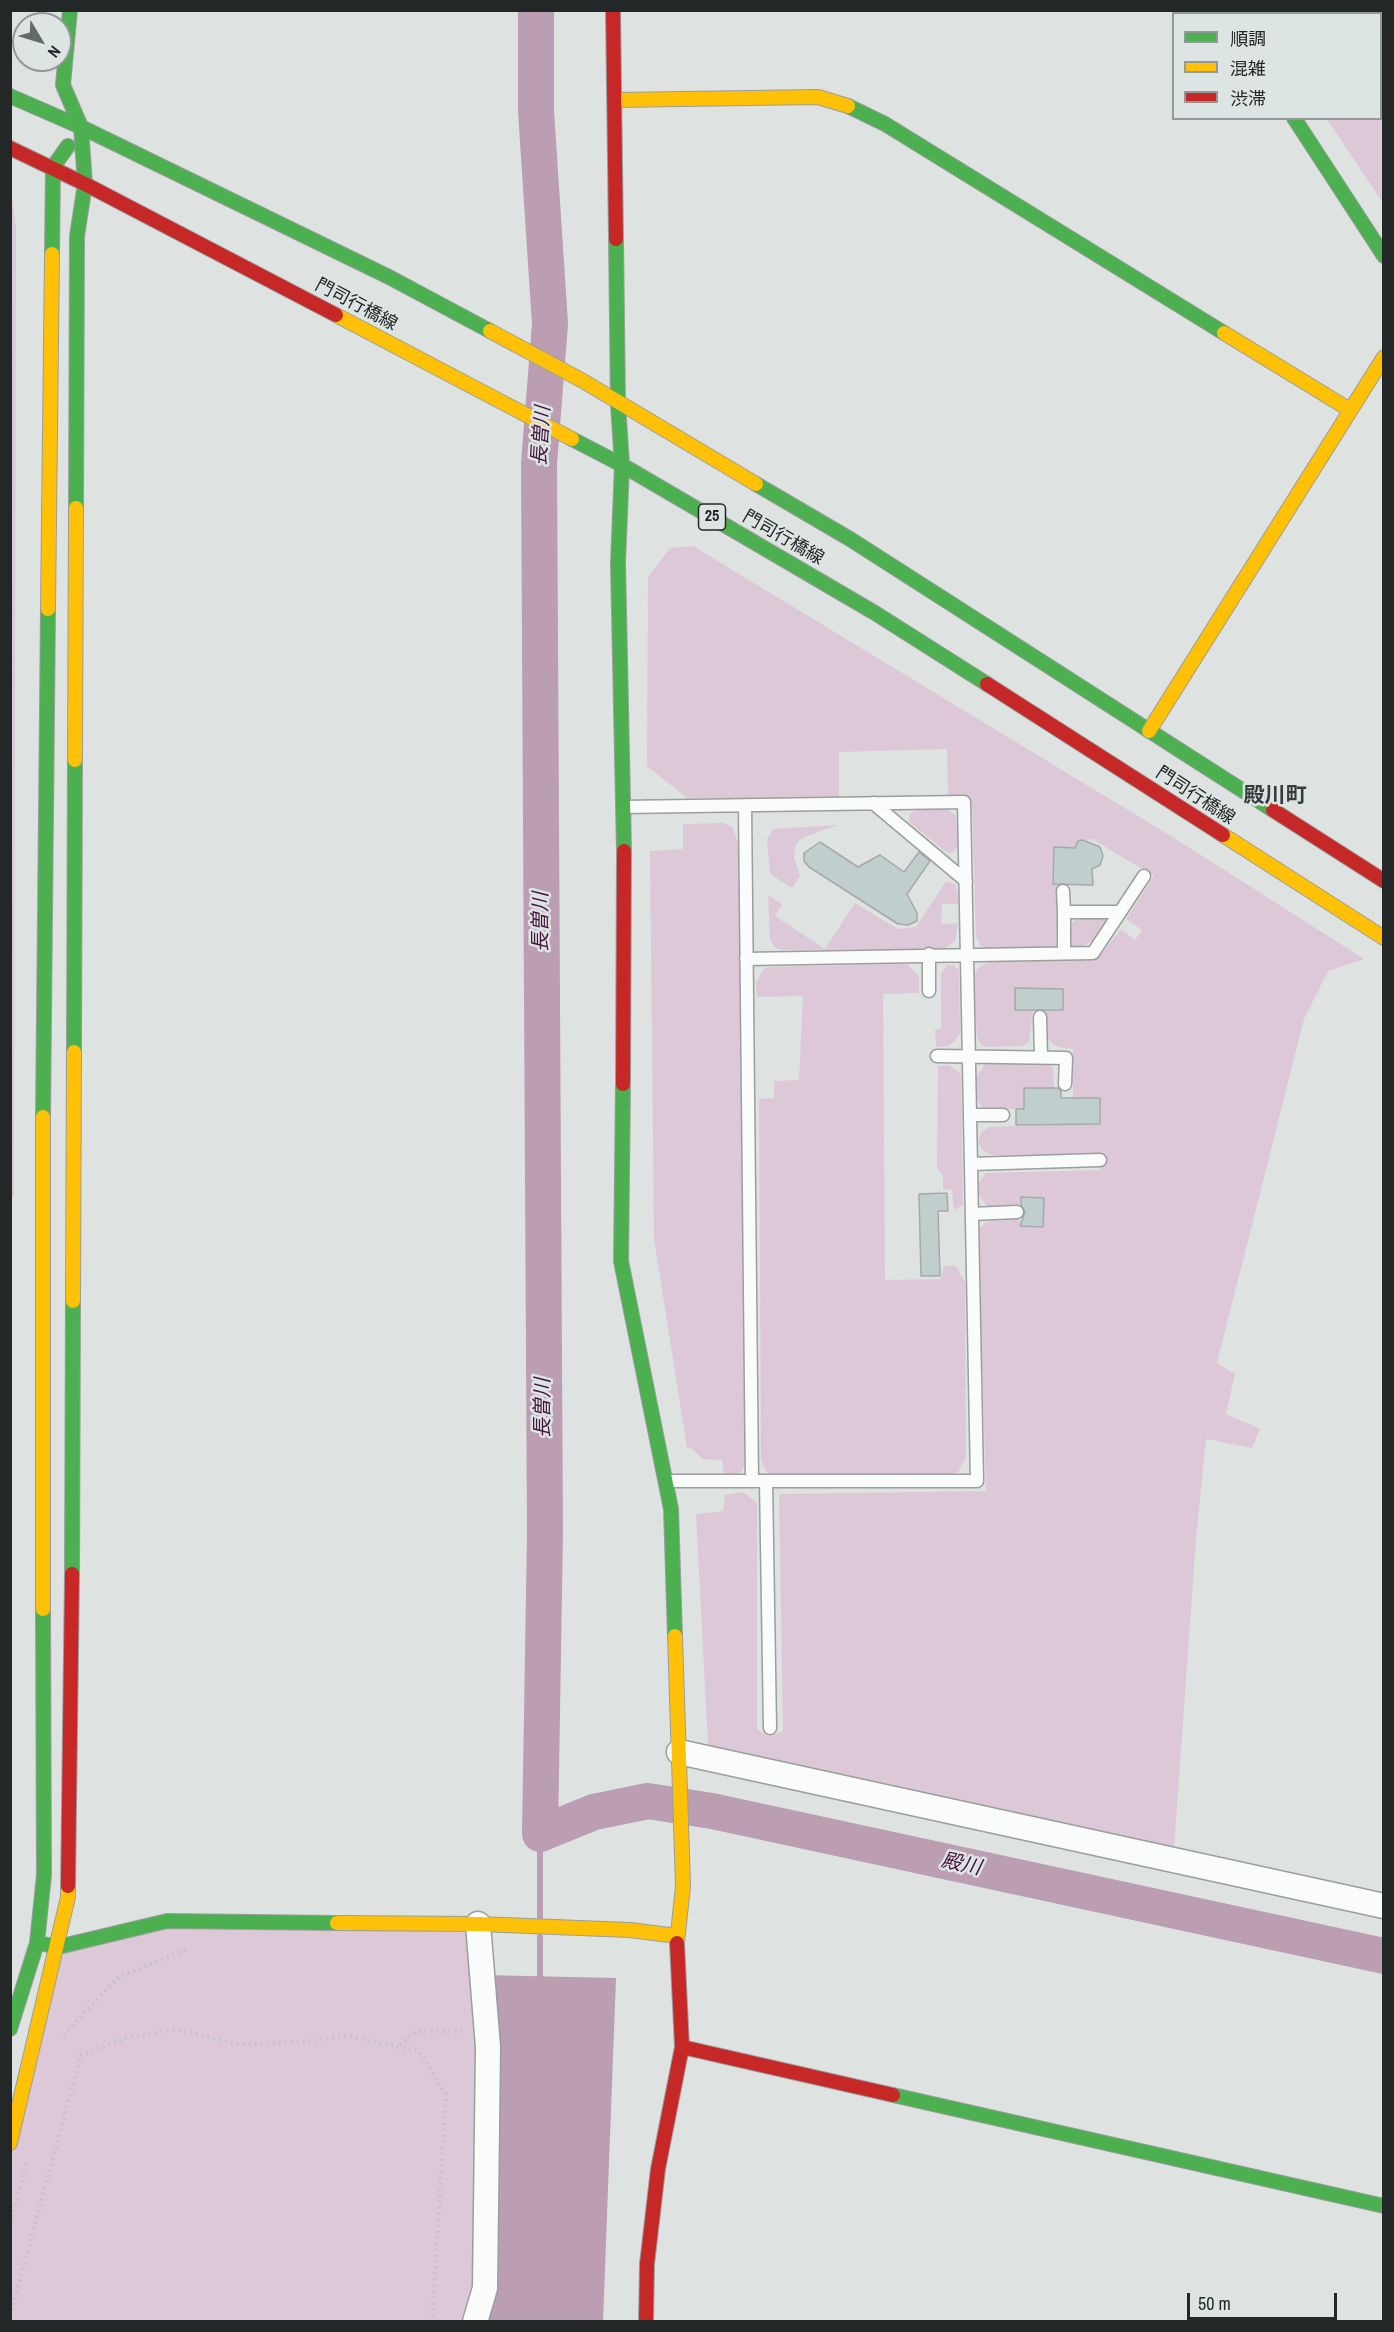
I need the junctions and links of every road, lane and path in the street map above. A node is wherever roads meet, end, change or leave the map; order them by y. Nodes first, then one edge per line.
1 (70, 10) edge
2 (613, 10) edge
3 (10, 96) edge
4 (615, 100) junction
5 (1295, 120) edge
6 (81, 127) junction
7 (10, 148) edge
8 (53, 167) junction
9 (86, 184) junction
10 (1383, 256) edge
11 (1383, 357) edge
12 (618, 404) junction
13 (1350, 410) junction
14 (622, 465) junction
15 (1149, 731) junction
16 (873, 803) junction
17 (745, 806) junction
18 (623, 807) junction
19 (1144, 876) dead end
20 (966, 881) junction
21 (1383, 881) edge
22 (1064, 891) dead end
23 (1064, 912) junction
24 (1120, 912) junction
25 (1383, 938) edge
26 (967, 953) junction
27 (1064, 953) junction
28 (929, 954) junction
29 (747, 959) junction
30 (928, 991) dead end
31 (1040, 1017) dead end
32 (937, 1056) dead end
33 (969, 1056) junction
34 (1041, 1057) junction
35 (1065, 1084) dead end
36 (970, 1115) junction
37 (1002, 1115) dead end
38 (1100, 1160) dead end
39 (971, 1164) junction
40 (1017, 1212) dead end
41 (972, 1214) junction
42 (665, 1480) junction
43 (752, 1481) junction
44 (766, 1481) junction
45 (770, 1728) dead end
46 (680, 1759) junction
47 (1383, 1906) edge
48 (478, 1924) junction
49 (677, 1936) junction
50 (37, 1943) junction
51 (58, 1947) junction
52 (194, 1950) dead end
53 (10, 2029) edge
54 (486, 2031) junction
55 (62, 2036) dead end
56 (400, 2046) junction
57 (682, 2047) junction
58 (10, 2143) edge
59 (29, 2157) dead end
60 (1383, 2206) edge
61 (10, 2223) edge
62 (10, 2316) edge
63 (432, 2322) edge
64 (475, 2322) edge
65 (646, 2322) edge

1 - 6 street
2 - 4 street
3 - 6 street, 門司行橋線
4 - 12 street
4 - 13 street
5 - 10 street
6 - 8 street
6 - 9 street
6 - 12 street, 門司行橋線
7 - 8 street, 門司行橋線 / 25
8 - 9 street, 門司行橋線 / 25
8 - 50 street
9 - 14 street, 門司行橋線 / 25
9 - 51 street
11 - 13 street
12 - 14 street
12 - 15 street, 門司行橋線
13 - 15 street
14 - 18 street
14 - 25 street, 門司行橋線 / 25
15 - 21 street, 門司行橋線
16 - 17 lane
16 - 20 lane
16 - 20 lane
17 - 18 lane
17 - 29 lane
18 - 42 street
19 - 24 lane
20 - 26 lane
22 - 23 lane
23 - 24 lane
23 - 27 lane
24 - 27 lane
26 - 27 lane
26 - 28 lane
26 - 33 lane
28 - 29 lane
28 - 30 lane
29 - 43 lane
31 - 34 lane
32 - 33 lane
33 - 34 lane
33 - 36 lane
34 - 35 lane
36 - 37 lane
36 - 39 lane
38 - 39 lane
39 - 41 lane
40 - 41 lane
41 - 44 lane
42 - 43 lane
42 - 46 street
43 - 44 lane
44 - 45 lane
46 - 47 street
46 - 49 street
48 - 49 street
48 - 51 street
48 - 54 street
49 - 57 street
50 - 51 street
50 - 53 street
51 - 58 street
52 - 55 path
54 - 56 path
54 - 64 street
56 - 62 path
56 - 63 path
57 - 60 street
57 - 65 street
59 - 61 path

